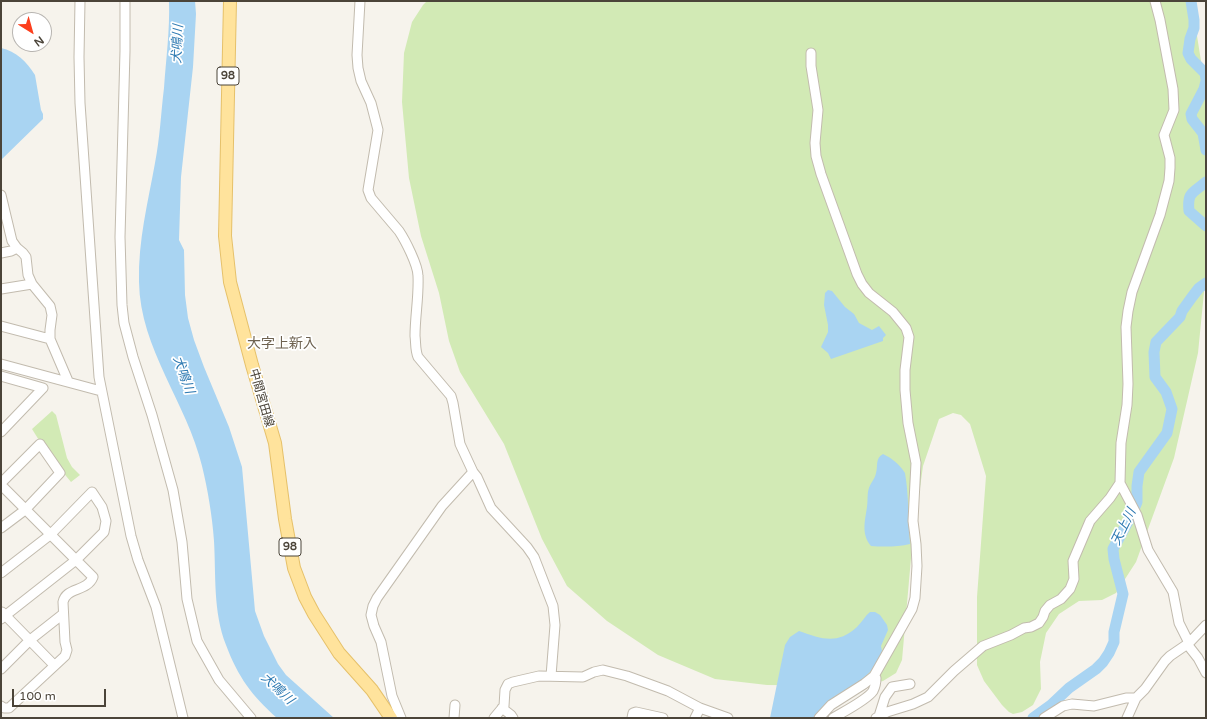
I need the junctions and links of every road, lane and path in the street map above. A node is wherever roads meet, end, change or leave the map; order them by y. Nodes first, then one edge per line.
1 (80, 1) edge
2 (125, 1) edge
3 (230, 1) edge
4 (360, 1) edge
5 (1155, 1) edge
6 (811, 53) dead end
7 (1, 195) edge
8 (3, 216) edge
9 (17, 248) junction
10 (1, 253) edge
11 (32, 284) junction
12 (1, 289) edge
13 (1, 326) edge
14 (50, 339) junction
15 (1, 364) edge
16 (4, 377) edge
17 (68, 381) junction
18 (1, 384) edge
19 (101, 391) junction
20 (1, 432) edge
21 (473, 472) junction
22 (1120, 483) junction
23 (1, 484) edge
24 (25, 510) junction
25 (1, 528) edge
26 (50, 535) junction
27 (76, 560) junction
28 (1, 573) edge
29 (63, 614) junction
30 (2, 615) edge
31 (1206, 625) edge
32 (30, 640) junction
33 (1188, 643) junction
34 (54, 665) junction
35 (1, 669) edge
36 (1206, 673) edge
37 (552, 676) junction
38 (874, 676) junction
39 (910, 684) dead end
40 (1136, 698) junction
41 (455, 705) dead end
42 (1, 706) edge
43 (502, 708) junction
44 (700, 708) junction
45 (878, 717) edge
46 (183, 718) edge
47 (251, 718) edge
48 (391, 718) edge
49 (401, 718) edge
50 (454, 718) edge
51 (494, 718) edge
52 (513, 718) edge
53 (632, 718) edge
54 (663, 718) edge
55 (695, 718) edge
56 (728, 718) edge
57 (819, 718) edge
58 (833, 718) edge
59 (1044, 718) edge
60 (1127, 718) edge

1 - 19 street
2 - 47 street
3 - 48 main road, 中間宮田線 / 98
4 - 21 street
5 - 22 street
6 - 38 street
7 - 8 street
8 - 9 street
9 - 10 street
9 - 11 street
11 - 12 street
11 - 14 street
13 - 14 street
14 - 17 street
15 - 17 street
16 - 18 street
16 - 20 street
17 - 19 street
19 - 46 street
21 - 37 street
21 - 49 street
22 - 33 street
22 - 45 street
23 - 24 street
23 - 24 street
24 - 25 street
24 - 26 street
26 - 27 street
26 - 27 street
26 - 28 street
27 - 29 street
27 - 30 street
29 - 32 street
29 - 34 street
30 - 32 street
31 - 33 street
32 - 34 street
32 - 35 street
33 - 36 street
33 - 40 street
34 - 42 street
37 - 43 street
37 - 44 street
38 - 57 street
38 - 58 street
39 - 45 street
40 - 59 street
40 - 60 street
41 - 50 street
43 - 51 street
43 - 52 street
44 - 55 street
44 - 56 street
53 - 54 street

